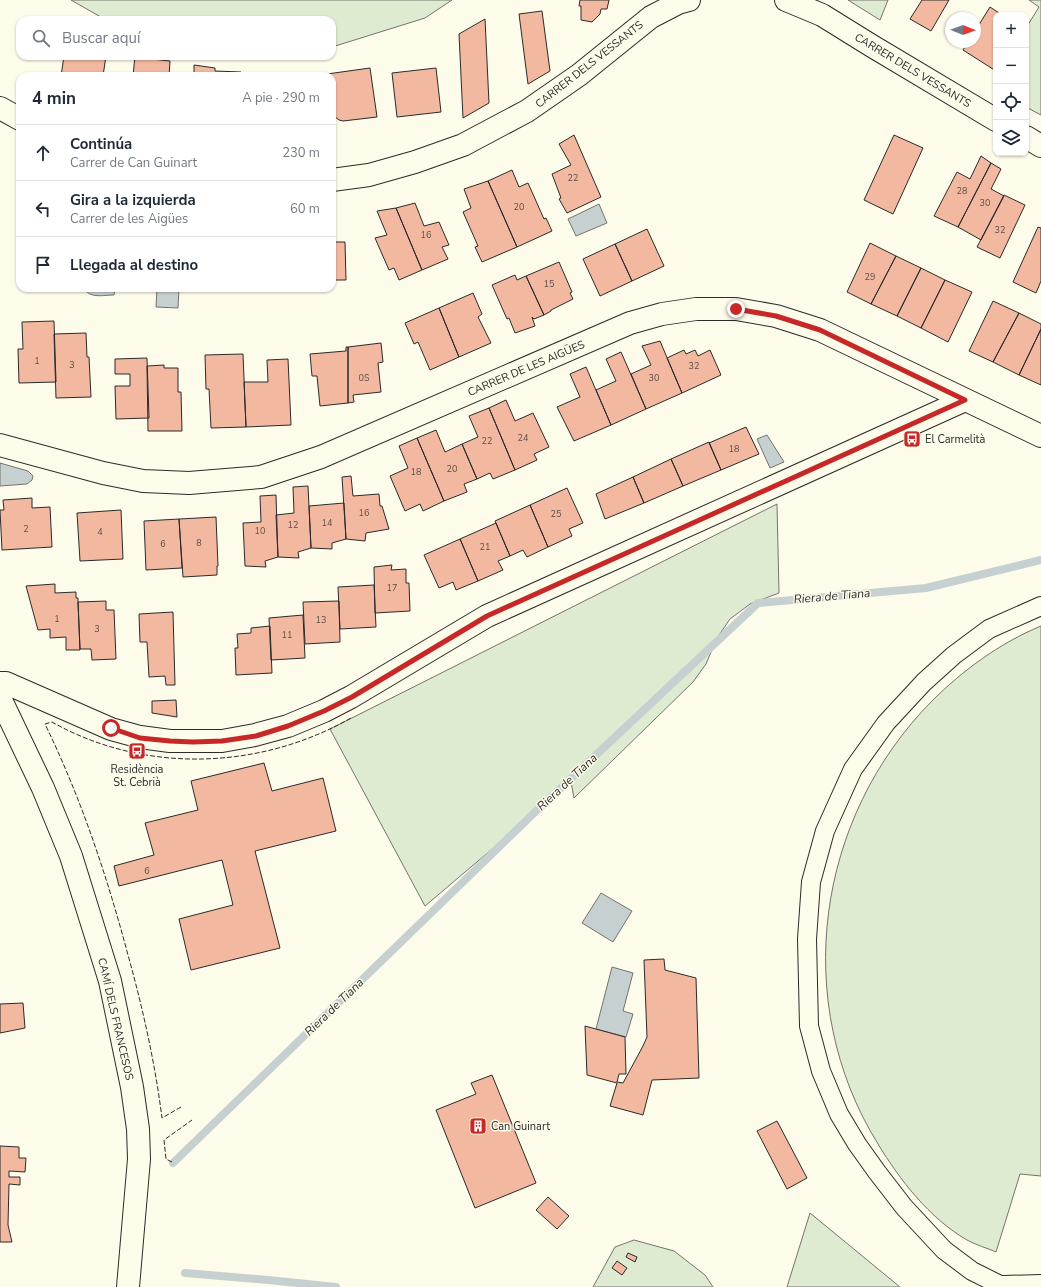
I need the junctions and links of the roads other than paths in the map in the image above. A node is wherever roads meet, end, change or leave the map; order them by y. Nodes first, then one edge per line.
1 (689, 0) edge
2 (786, 0) edge
3 (0, 108) edge
4 (16, 117) edge
5 (993, 118) edge
6 (1029, 139) edge
7 (1041, 146) edge
8 (336, 179) edge
9 (965, 400) junction
10 (1041, 436) edge
11 (0, 445) edge
12 (1041, 606) edge
13 (0, 683) edge
14 (0, 698) edge
15 (1041, 1286) edge
16 (128, 1287) edge
17 (1004, 1287) edge

1 - 8 street, CARRER DELS VESSANTS
2 - 5 street, CARRER DELS VESSANTS
3 - 4 street
6 - 7 street
9 - 10 street, CARRER DE LES AIGÜES
9 - 11 street, CARRER DE LES AIGÜES
9 - 13 street
12 - 17 street
14 - 16 street, CAMÍ DELS FRANCESOS
15 - 17 street

